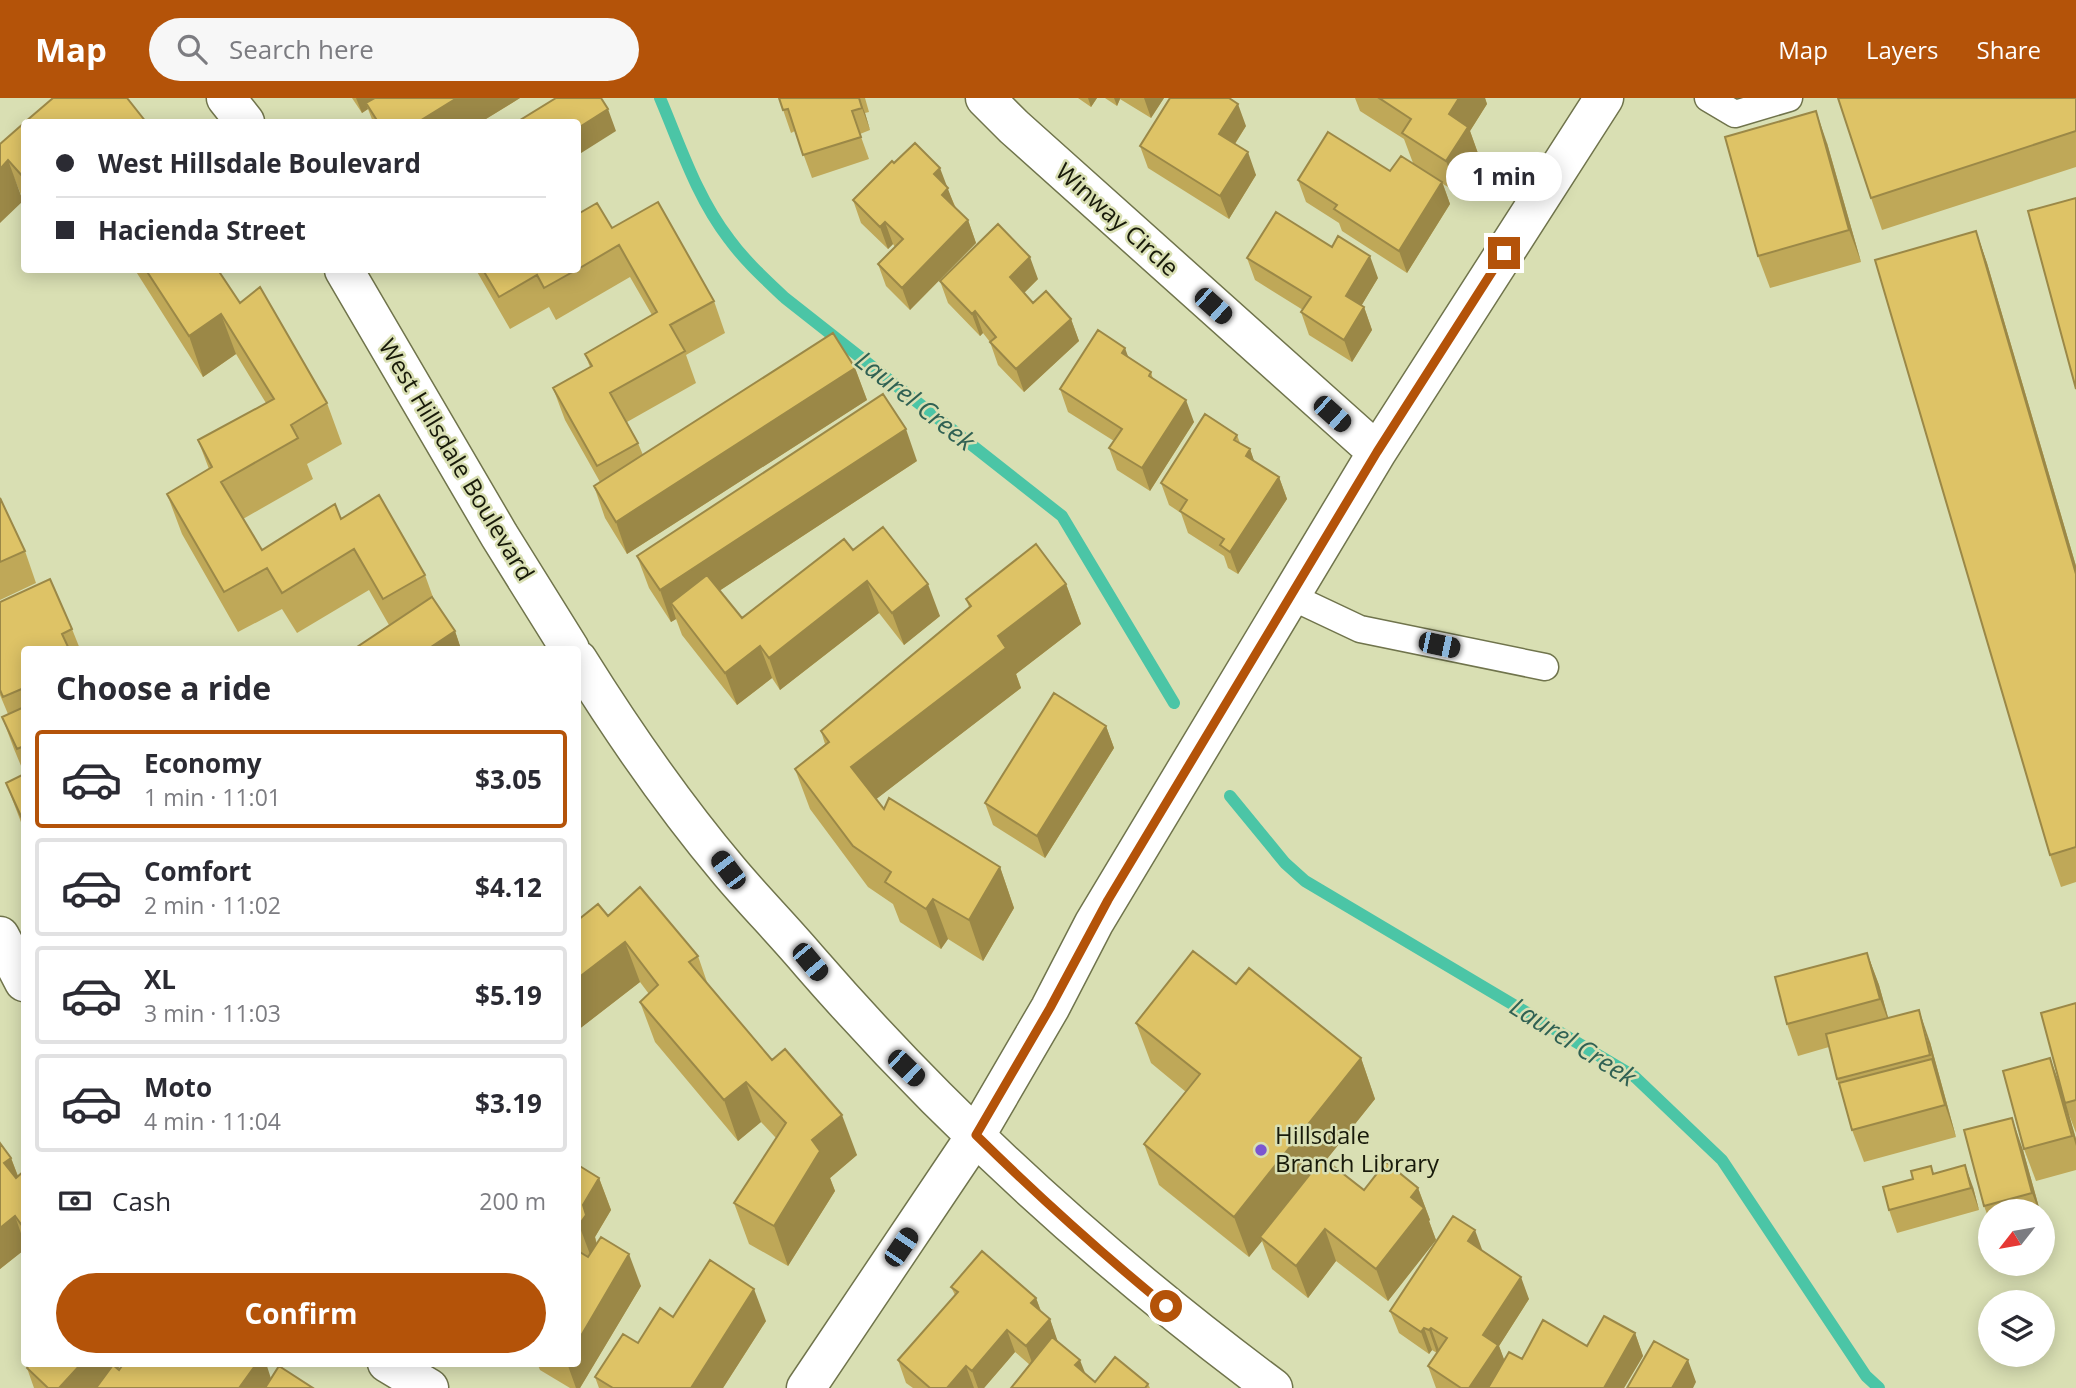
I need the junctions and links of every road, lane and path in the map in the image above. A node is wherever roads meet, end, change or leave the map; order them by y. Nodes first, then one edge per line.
1 (226, 98) edge
2 (985, 98) edge
3 (1604, 98) edge
4 (1708, 98) edge
5 (1789, 98) edge
6 (243, 119) edge
7 (346, 273) edge
8 (1377, 452) junction
9 (1290, 596) junction
10 (568, 646) edge
11 (581, 664) edge
12 (1545, 667) dead end
13 (0, 936) edge
14 (21, 976) edge
15 (976, 1135) junction
16 (394, 1367) edge
17 (429, 1388) edge
18 (806, 1388) edge
19 (1273, 1388) edge

1 - 6 street
2 - 8 street, Winway Circle
3 - 8 street
4 - 5 lane
7 - 10 street, West Hillsdale Boulevard
8 - 9 street
9 - 12 lane
9 - 15 street
11 - 15 street
13 - 14 street
15 - 18 street
15 - 19 street
16 - 17 street

